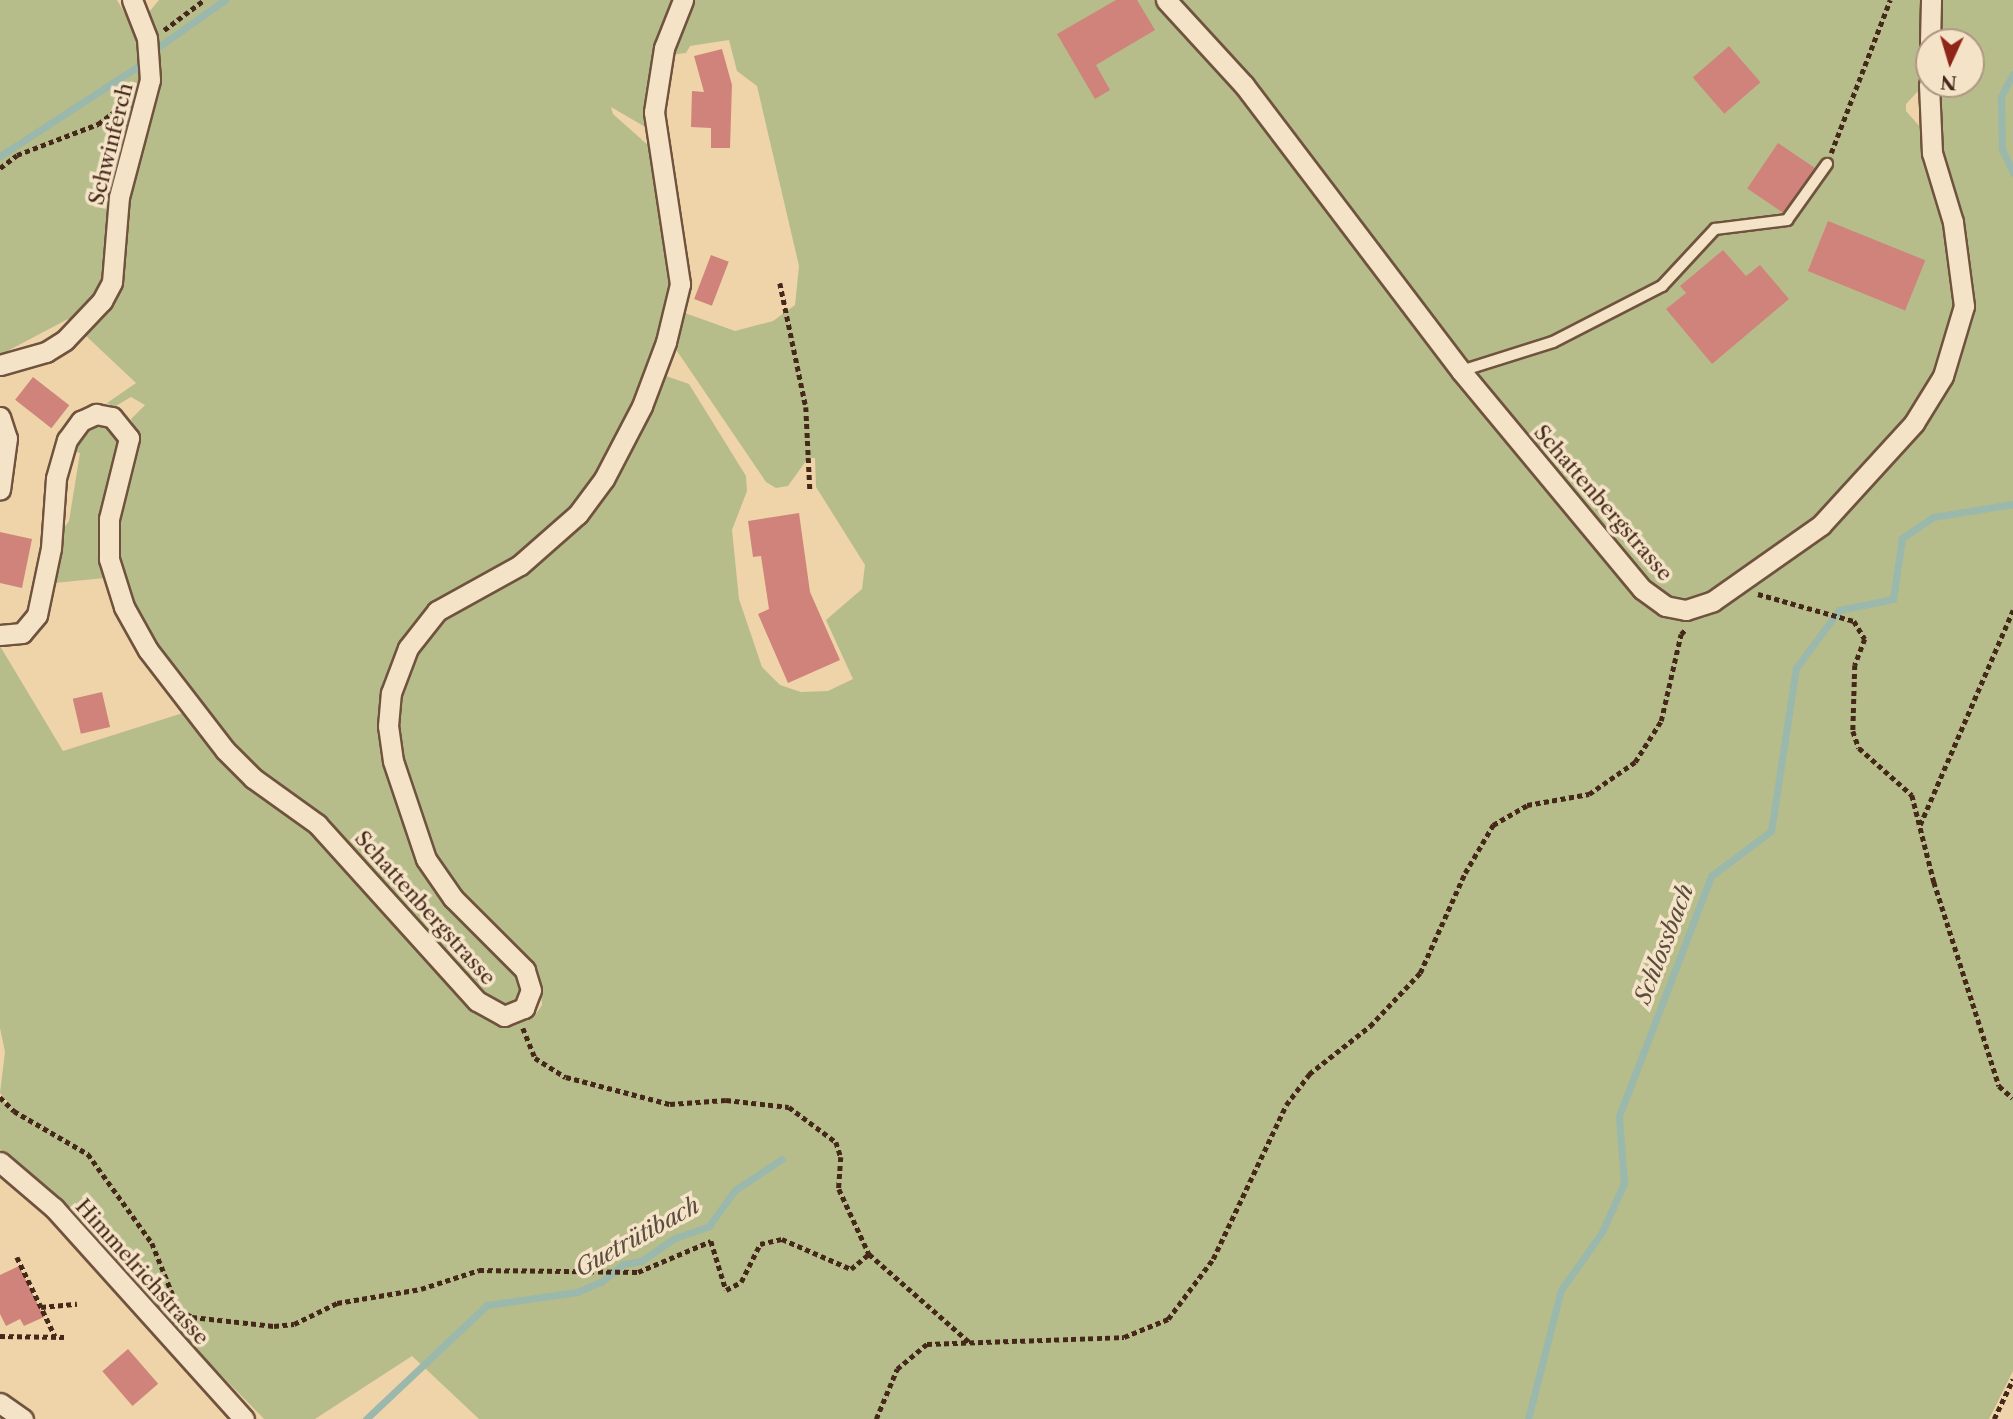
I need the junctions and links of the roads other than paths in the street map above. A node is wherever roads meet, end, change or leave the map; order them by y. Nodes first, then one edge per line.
1 (132, 0) edge
2 (683, 0) edge
3 (1166, 0) edge
4 (1931, 0) edge
5 (1930, 28) edge
6 (1930, 98) edge
7 (1827, 164) road end
8 (0, 365) edge
9 (1461, 371) junction
10 (0, 417) edge
11 (0, 490) edge
12 (0, 635) edge
13 (0, 1162) edge
14 (0, 1403) edge
15 (23, 1419) edge
16 (244, 1419) edge

1 - 8 street, Schwinferch
2 - 12 street, Schattenbergstrasse
3 - 9 street, Schattenbergstrasse
4 - 5 street
6 - 9 street, Schattenbergstrasse
7 - 9 lane
10 - 11 street
13 - 16 street, Himmelrichstrasse
14 - 15 street

